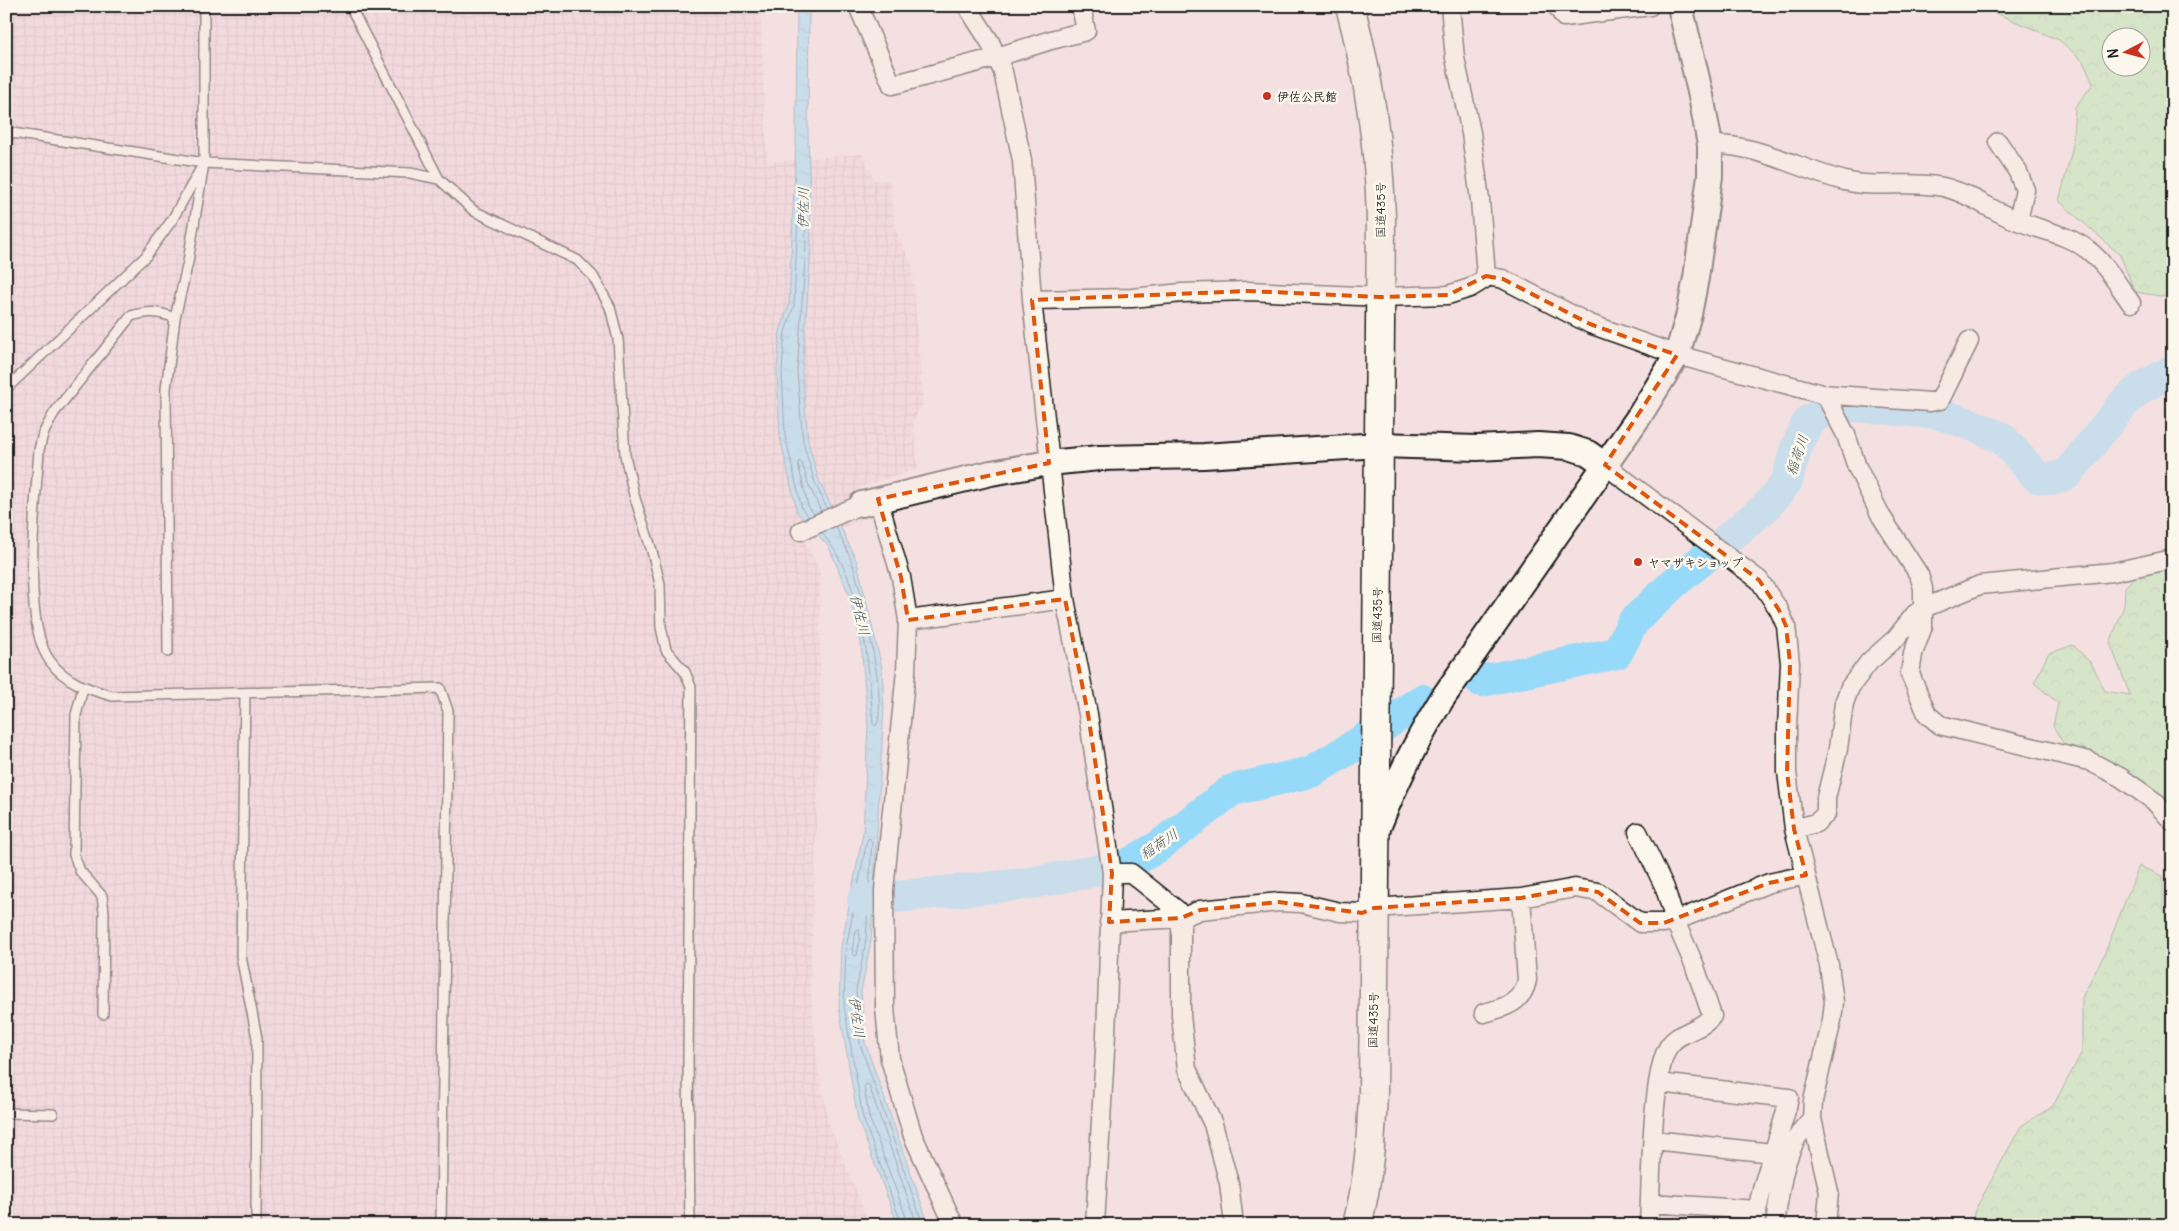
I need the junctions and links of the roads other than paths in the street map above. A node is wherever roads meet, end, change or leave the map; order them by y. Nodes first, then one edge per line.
1 (204, 6) edge
2 (350, 6) edge
3 (858, 6) edge
4 (967, 6) edge
5 (1081, 6) edge
6 (1350, 6) edge
7 (1450, 6) edge
8 (1557, 6) edge
9 (1650, 6) edge
10 (1680, 6) edge
11 (997, 57) junction
12 (6, 132) edge
13 (1998, 142) dead end
14 (1710, 145) junction
15 (204, 163) junction
16 (439, 179) junction
17 (2018, 222) junction
18 (1486, 276) junction
19 (1380, 297) junction
20 (1032, 300) junction
21 (2131, 303) dead end
22 (175, 318) junction
23 (1969, 341) dead end
24 (1677, 356) junction
25 (6, 389) edge
26 (1822, 394) junction
27 (1379, 445) junction
28 (1049, 462) junction
29 (1605, 465) junction
30 (870, 502) junction
31 (801, 531) dead end
32 (2173, 559) edge
33 (1065, 600) junction
34 (1924, 608) junction
35 (908, 620) junction
36 (168, 652) dead end
37 (83, 688) junction
38 (245, 693) junction
39 (2173, 822) edge
40 (1794, 829) junction
41 (1638, 832) dead end
42 (1375, 834) junction
43 (1112, 874) junction
44 (1806, 876) junction
45 (1521, 898) junction
46 (1374, 908) junction
47 (1181, 918) junction
48 (1675, 921) junction
49 (1109, 922) junction
50 (1484, 1013) dead end
51 (102, 1014) dead end
52 (1659, 1083) junction
53 (6, 1113) edge
54 (53, 1114) dead end
55 (1812, 1119) junction
56 (1653, 1140) junction
57 (1772, 1153) junction
58 (1650, 1203) junction
59 (1756, 1217) edge
60 (256, 1225) edge
61 (441, 1225) edge
62 (690, 1225) edge
63 (954, 1225) edge
64 (1095, 1225) edge
65 (1234, 1225) edge
66 (1357, 1225) edge
67 (1649, 1225) edge
68 (1775, 1225) edge
69 (1826, 1225) edge

1 - 15 lane
2 - 16 lane
3 - 11 street
4 - 11 street
5 - 11 street
6 - 19 highway, 国道435号
7 - 18 street
8 - 9 street
10 - 14 street
11 - 20 street
12 - 15 lane
13 - 17 street
14 - 17 street
14 - 24 street
15 - 16 lane
15 - 22 lane
15 - 25 lane
16 - 62 lane
17 - 21 street
18 - 19 street
18 - 24 street
19 - 20 street
19 - 27 highway, 国道435号
20 - 28 street
22 - 36 lane
22 - 37 lane
23 - 26 street
24 - 26 street
24 - 29 street
26 - 34 street
27 - 28 street
27 - 29 street
27 - 42 highway, 国道435号
28 - 30 street
28 - 33 street
29 - 40 street
29 - 42 street
30 - 31 street
30 - 35 street
32 - 34 street
33 - 35 street
33 - 43 street
34 - 39 street
34 - 40 street
35 - 63 street
37 - 38 lane
37 - 51 lane
38 - 60 lane
38 - 61 lane
40 - 44 street
41 - 48 street
42 - 46 highway, 国道435号
43 - 47 street
43 - 49 street
44 - 48 street
44 - 55 street
45 - 46 street
45 - 48 street
45 - 50 street
46 - 47 street
46 - 66 highway, 国道435号
47 - 49 street
47 - 65 street
48 - 52 street
49 - 64 street
52 - 56 street
52 - 57 street
53 - 54 lane
55 - 68 street
55 - 69 street
56 - 57 street
56 - 58 street
57 - 59 street
58 - 59 street
58 - 67 street

